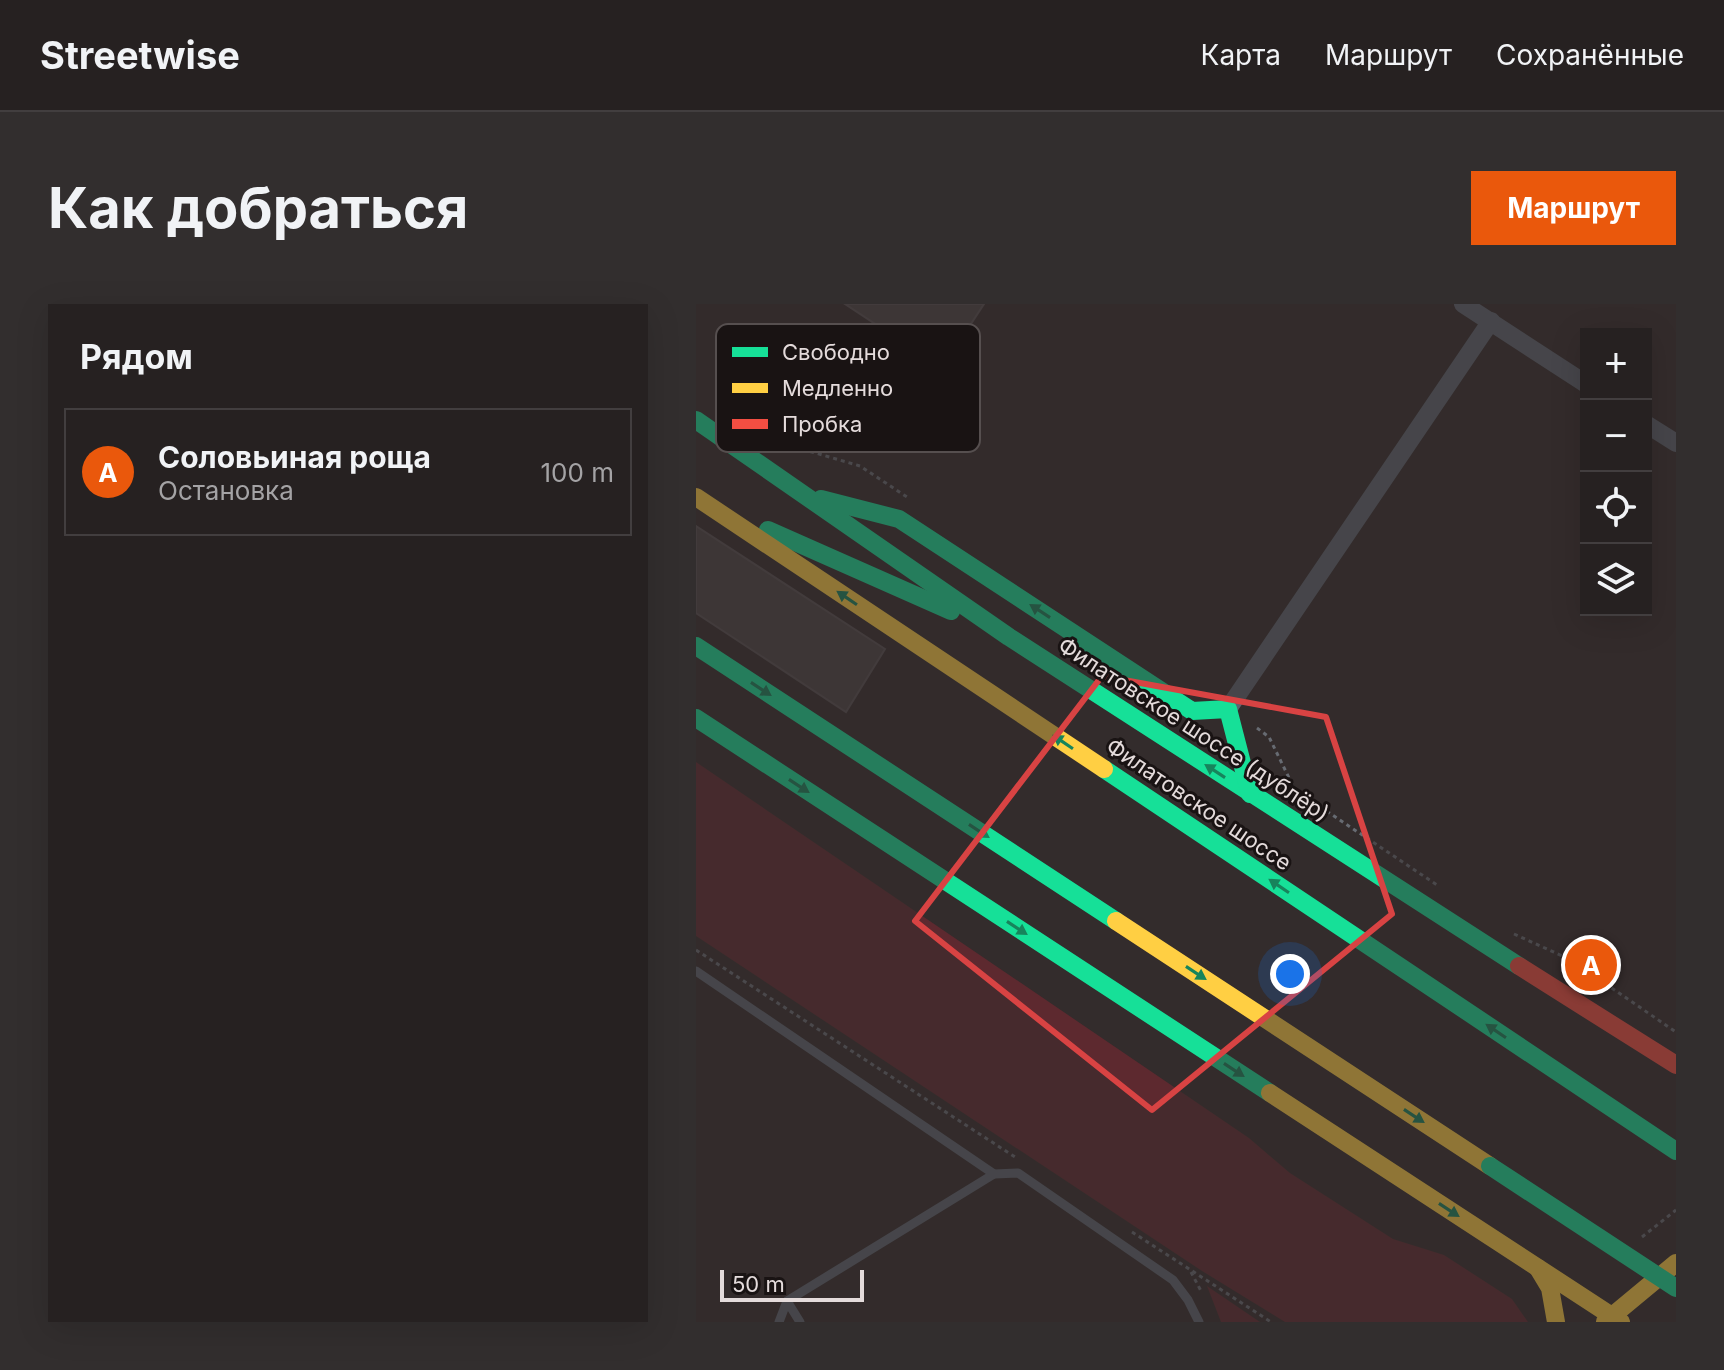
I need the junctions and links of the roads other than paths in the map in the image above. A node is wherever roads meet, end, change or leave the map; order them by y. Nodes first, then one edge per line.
1 (1463, 304) edge
2 (1491, 321) junction
3 (1580, 380) edge
4 (696, 420) edge
5 (1652, 428) edge
6 (716, 434) edge
7 (1676, 443) edge
8 (742, 452) edge
9 (802, 493) junction
10 (699, 499) edge
11 (1009, 637) junction
12 (696, 646) edge
13 (696, 708) edge
14 (1228, 709) junction
15 (696, 718) edge
16 (734, 743) junction
17 (1250, 794) junction
18 (696, 971) edge
19 (1676, 1065) edge
20 (1676, 1151) edge
21 (994, 1174) junction
22 (1676, 1263) edge
23 (1538, 1268) junction
24 (1676, 1288) edge
25 (787, 1301) junction
26 (1613, 1320) edge
27 (779, 1322) edge
28 (800, 1322) edge
29 (1199, 1322) edge
30 (1556, 1322) edge

1 - 2 street
2 - 3 street
2 - 14 street
4 - 6 main road, Филатовское шоссе (дублёр)
5 - 7 street
8 - 9 main road, Филатовское шоссе (дублёр)
9 - 11 main road, Филатовское шоссе (дублёр)
14 -> 9 main road
10 - 11 main road
20 -> 10 main road, Филатовское шоссе
17 -> 11 main road, Филатовское шоссе (дублёр)
12 -> 24 main road, bridge
13 - 16 main road
14 - 17 main road
15 - 16 main road
16 -> 23 main road
17 - 19 main road, Филатовское шоссе (дублёр)
18 - 21 lane
21 - 25 lane
21 - 29 lane
22 - 26 main road
23 - 26 main road
23 - 30 main road
25 - 27 lane
25 - 28 lane

